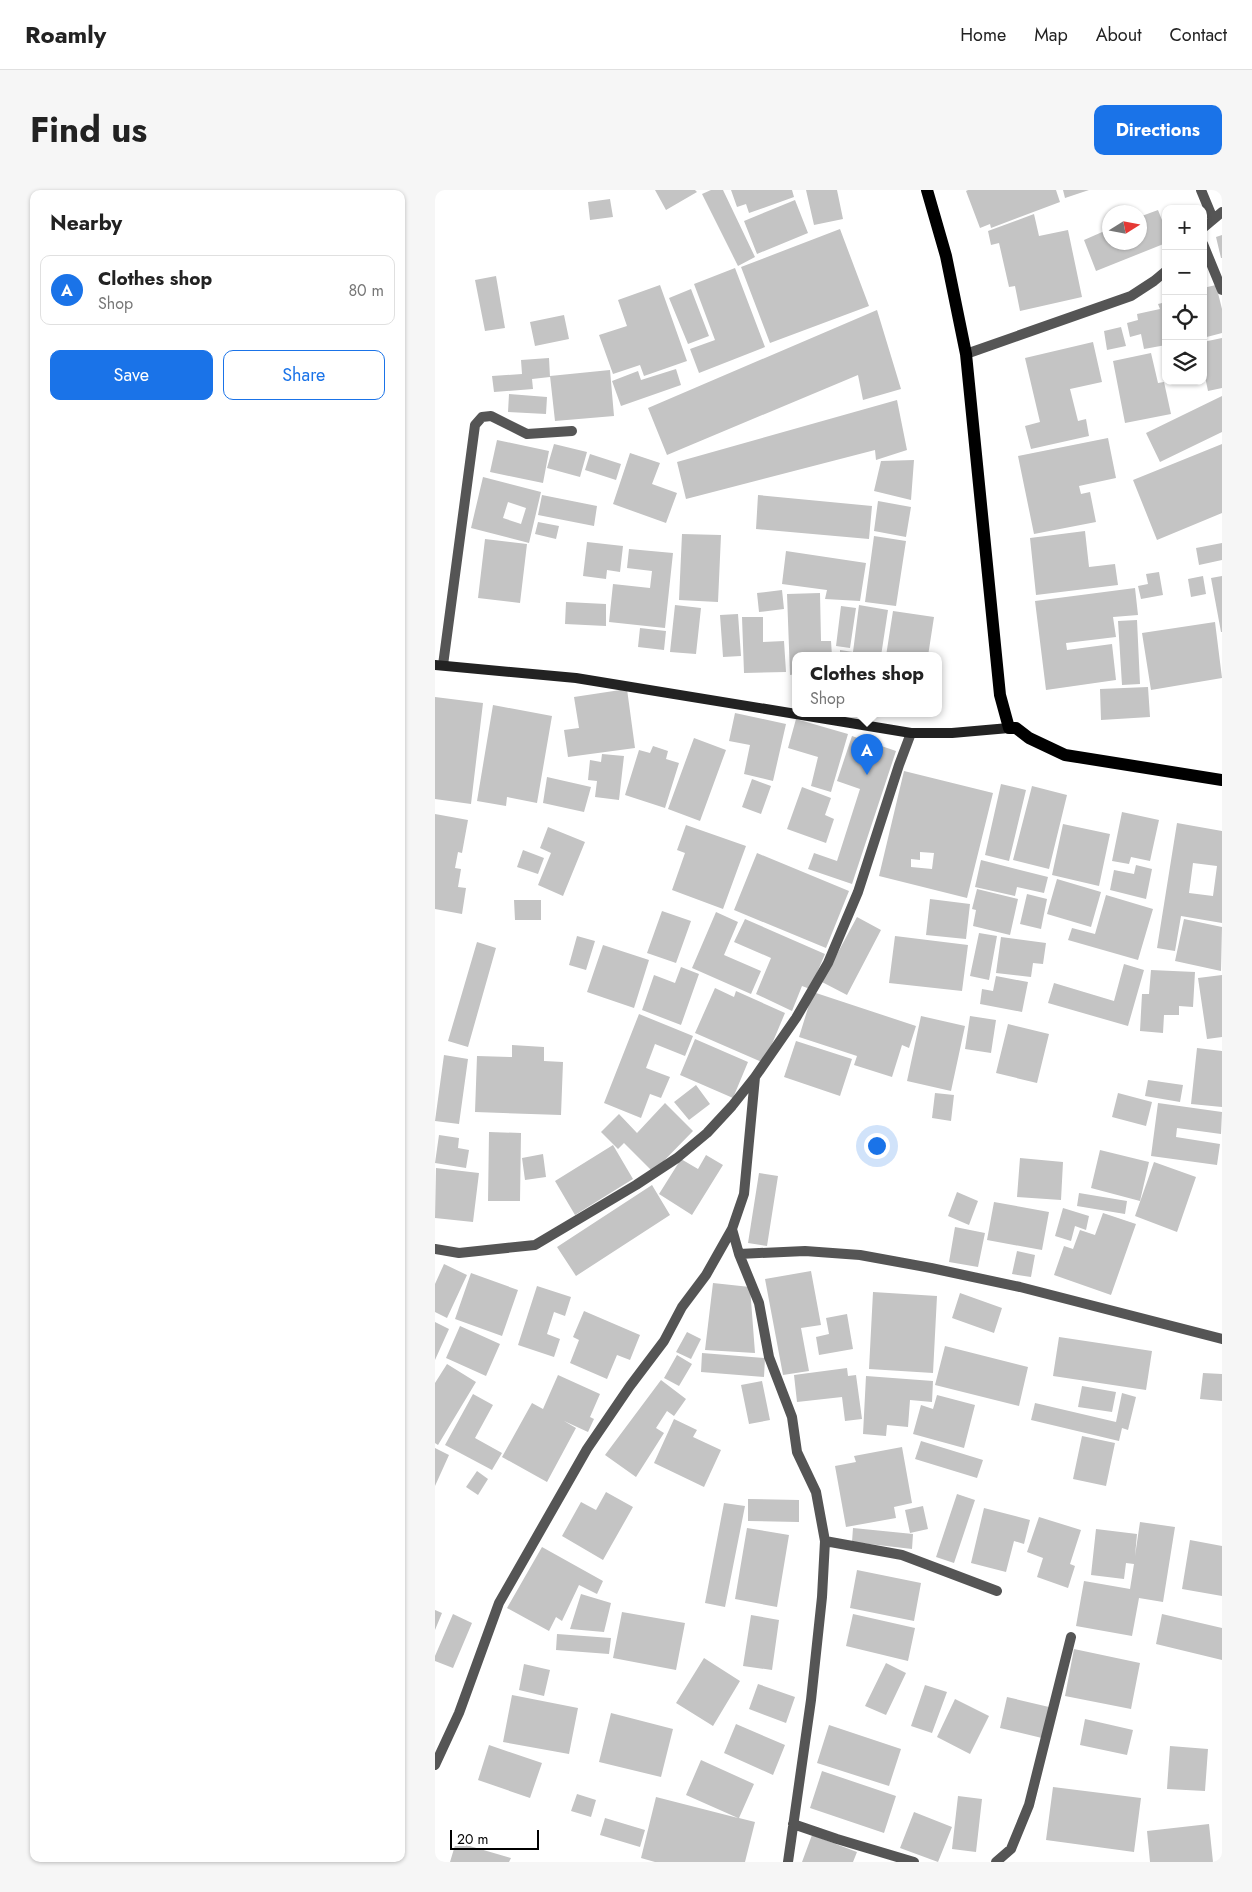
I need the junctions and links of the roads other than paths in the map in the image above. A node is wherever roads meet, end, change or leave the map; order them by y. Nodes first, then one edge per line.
1 (927, 190) edge
2 (1201, 190) edge
3 (1222, 212) edge
4 (1213, 219) junction
5 (1207, 224) edge
6 (1205, 250) edge
7 (1162, 274) edge
8 (1222, 290) edge
9 (966, 354) junction
10 (572, 431) dead end
11 (439, 665) edge
12 (792, 713) edge
13 (814, 717) edge
14 (1009, 728) junction
15 (911, 733) junction
16 (1222, 780) edge
17 (755, 1077) junction
18 (732, 1229) junction
19 (435, 1249) edge
20 (739, 1254) junction
21 (1222, 1339) edge
22 (825, 1541) junction
23 (997, 1591) dead end
24 (1071, 1637) dead end
25 (435, 1765) edge
26 (793, 1824) junction
27 (788, 1862) edge
28 (914, 1862) edge
29 (996, 1862) edge

1 - 9 main road
2 - 4 street
3 - 4 street
4 - 5 street
6 - 8 street
7 - 9 street
9 - 14 main road
10 - 11 street
11 - 12 street
13 - 15 street
14 - 15 street
14 - 16 main road
15 - 17 street
17 - 18 street
17 - 19 street
18 - 20 street
18 - 25 street
20 - 21 street
20 - 22 street
22 - 23 street
22 - 26 street
24 - 29 street
26 - 27 street
26 - 28 street

